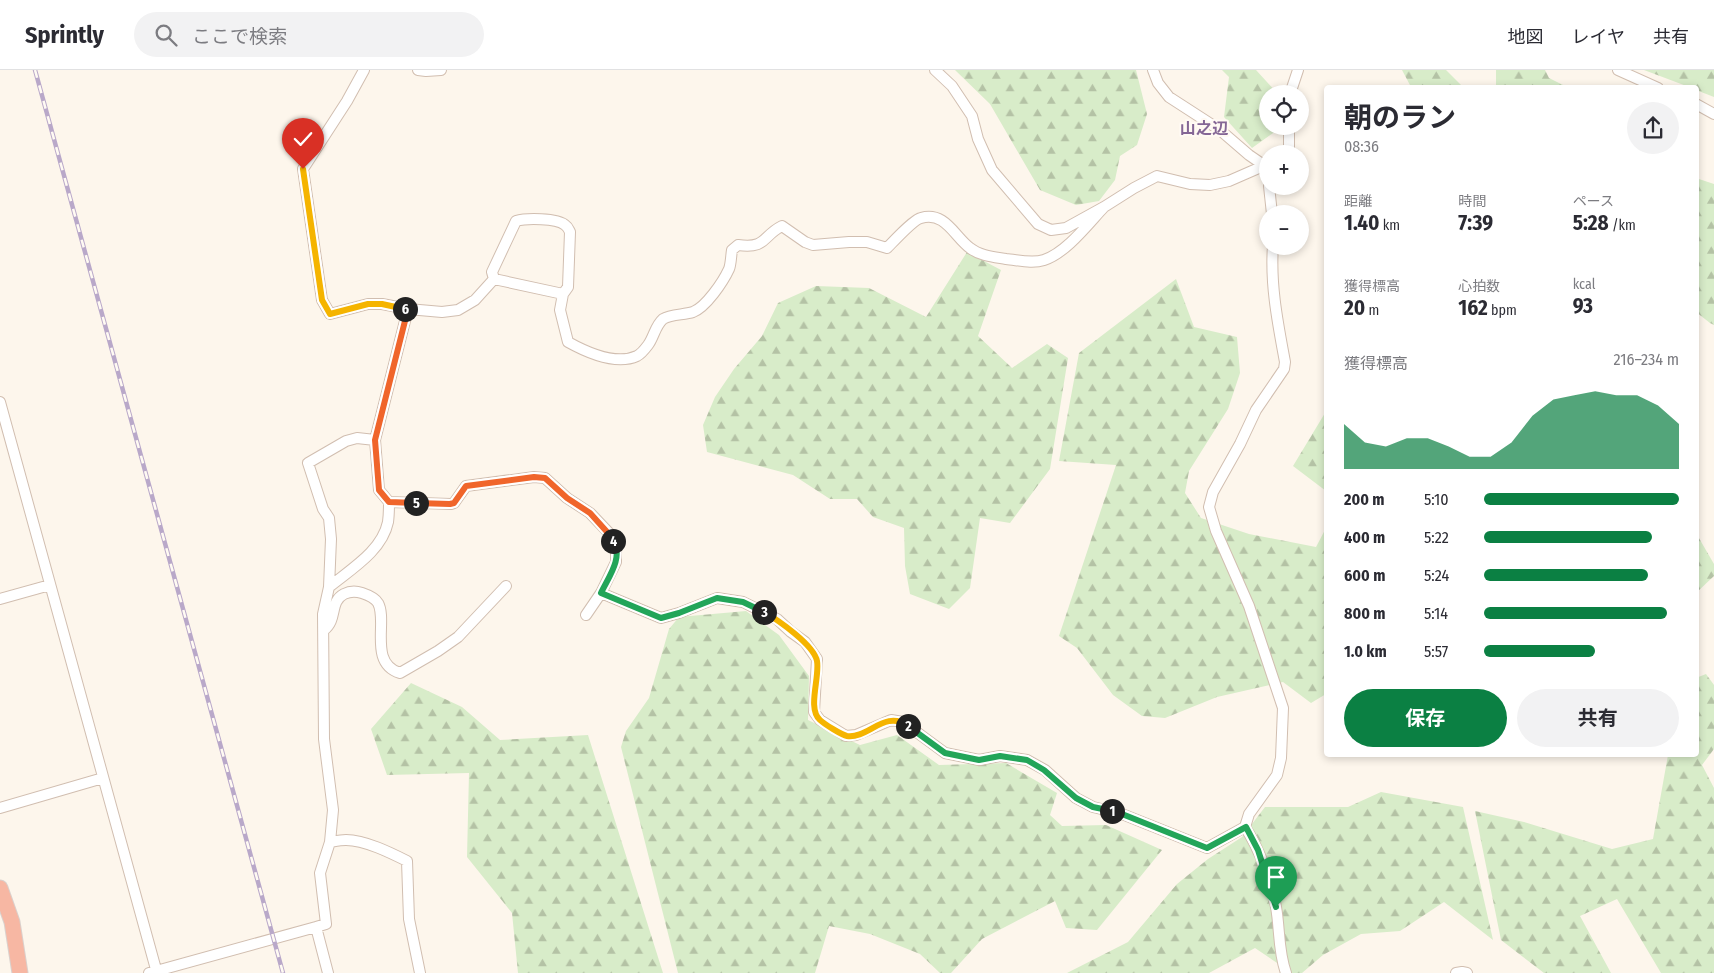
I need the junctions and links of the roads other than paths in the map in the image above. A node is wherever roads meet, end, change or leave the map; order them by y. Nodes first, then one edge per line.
1 (364, 70) edge
2 (418, 70) edge
3 (441, 70) edge
4 (935, 70) edge
5 (1153, 70) edge
6 (1298, 70) edge
7 (1618, 70) edge
8 (1293, 85) edge
9 (1651, 85) edge
10 (1699, 106) edge
11 (1714, 114) edge
12 (1259, 161) edge
13 (1259, 168) edge
14 (1104, 207) junction
15 (1272, 255) edge
16 (494, 279) junction
17 (562, 294) junction
18 (408, 309) junction
19 (0, 402) edge
20 (2, 421) edge
21 (375, 440) junction
22 (389, 502) junction
23 (50, 585) junction
24 (506, 586) dead end
25 (329, 587) junction
26 (601, 593) junction
27 (0, 599) edge
28 (586, 615) dead end
29 (324, 630) junction
30 (103, 778) junction
31 (0, 808) edge
32 (1246, 827) junction
33 (330, 842) junction
34 (0, 888) edge
35 (316, 927) junction
36 (154, 972) edge
37 (20, 973) edge
38 (328, 973) edge
39 (420, 973) edge
40 (1286, 973) edge
41 (1456, 973) edge
42 (1468, 973) edge

1 - 18 street
2 - 3 street
4 - 14 street
5 - 12 street
6 - 8 street
7 - 9 street
10 - 11 street
13 - 14 street
14 - 17 street
15 - 32 street
16 - 17 street
16 - 17 street
16 - 18 street
18 - 21 street
19 - 20 street
20 - 23 street
21 - 22 street
21 - 25 street
22 - 25 street
22 - 26 street
23 - 27 street
23 - 30 street
24 - 29 street
25 - 29 street
26 - 28 street
26 - 32 street
29 - 33 street
30 - 31 street
30 - 36 street
32 - 40 street
33 - 35 street
33 - 39 street
34 - 37 highway
35 - 36 street
35 - 38 street
41 - 42 street

